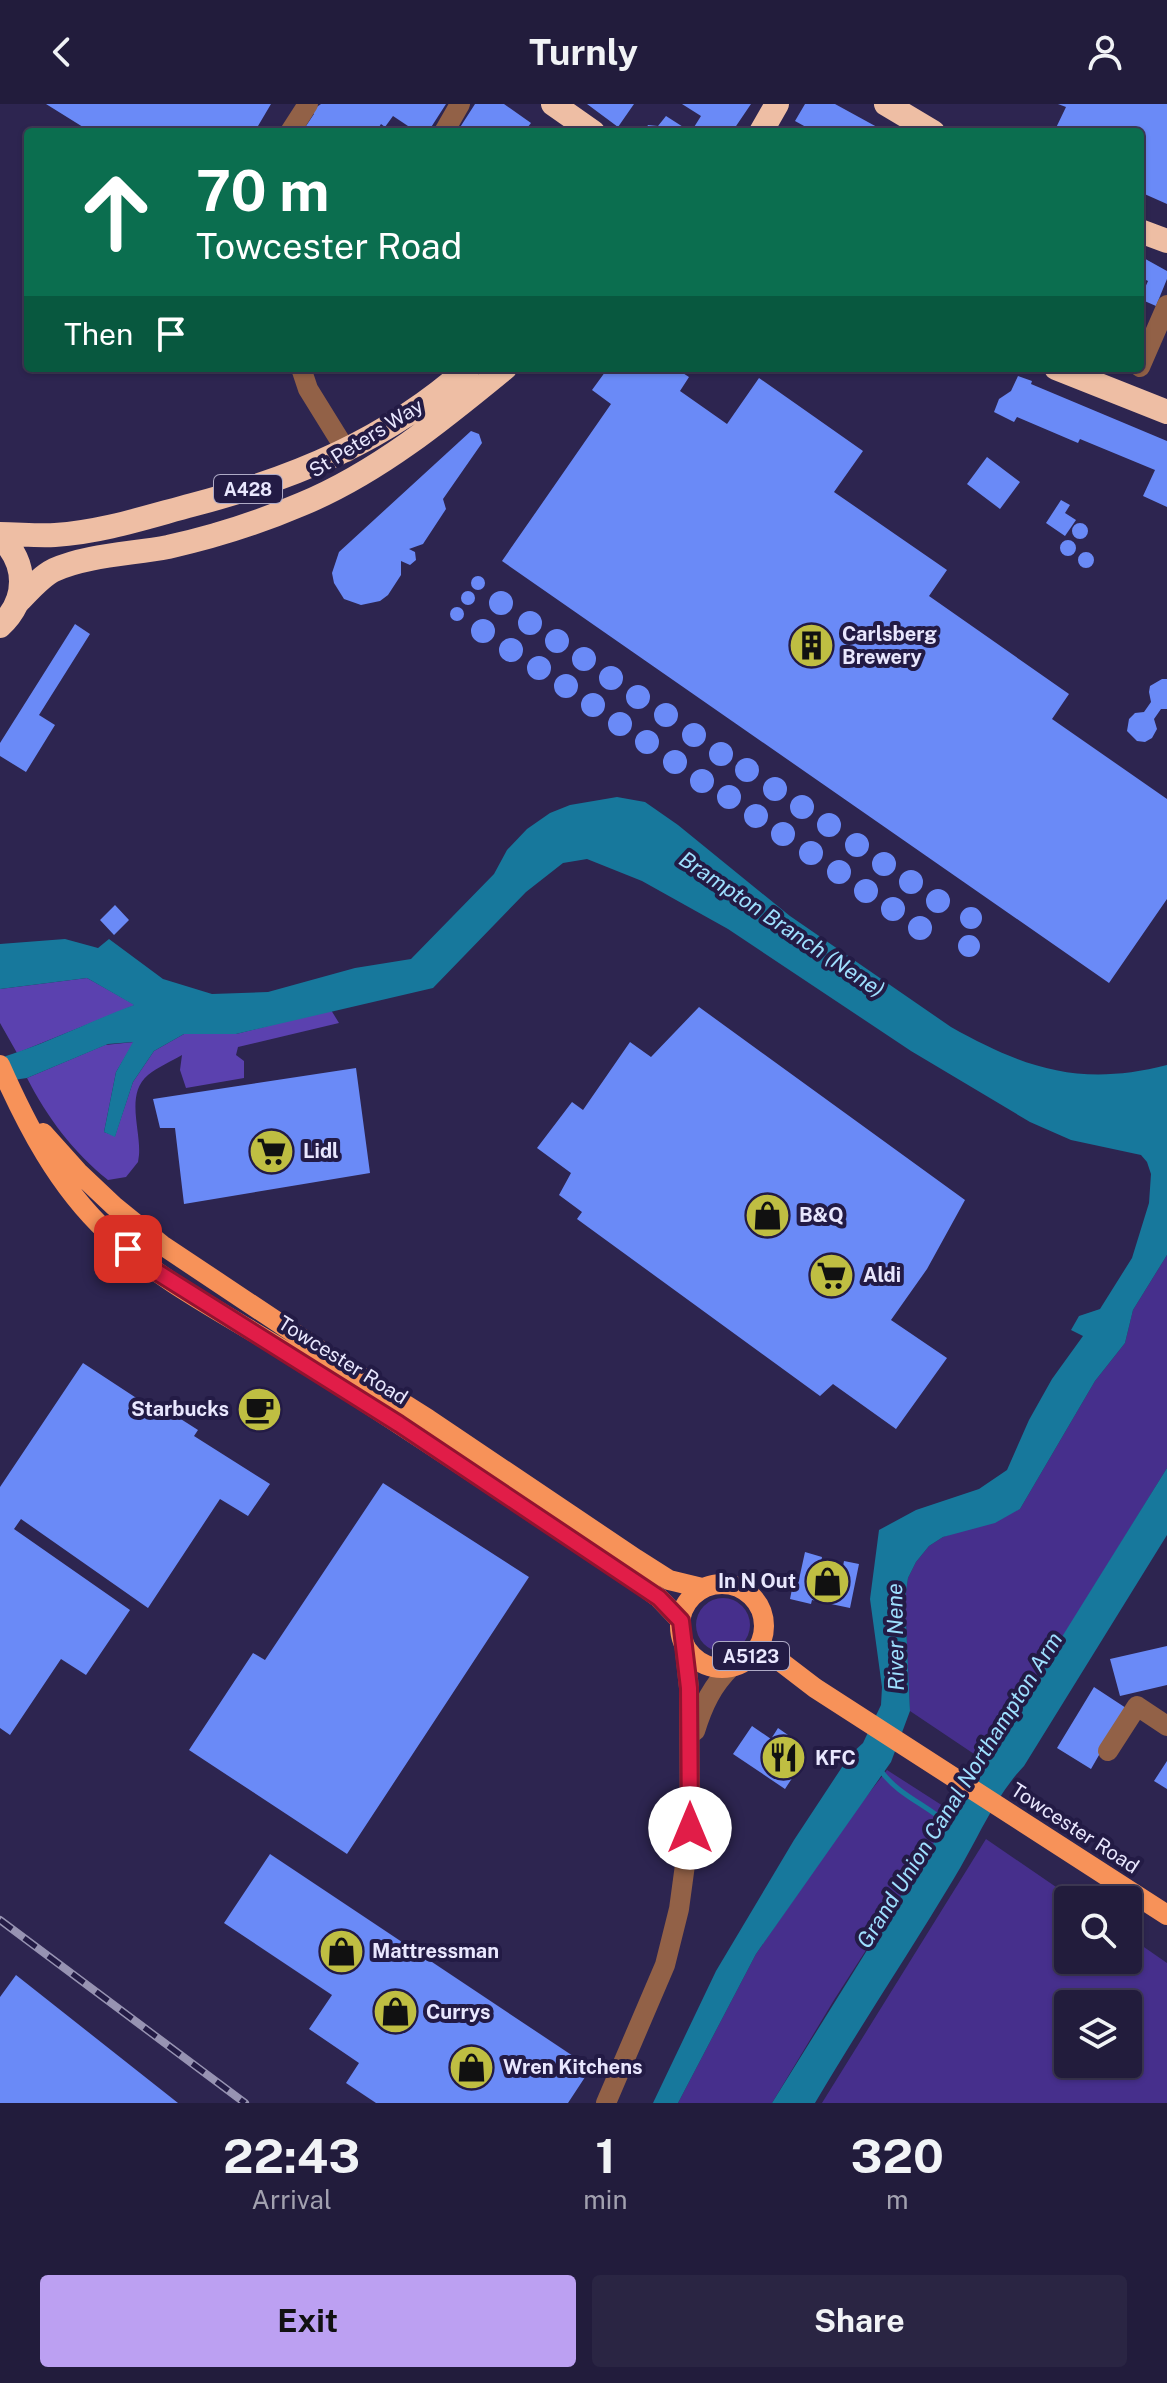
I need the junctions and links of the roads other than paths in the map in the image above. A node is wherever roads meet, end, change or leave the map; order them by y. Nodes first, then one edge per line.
1 (308, 104) edge
2 (460, 104) edge
3 (553, 104) edge
4 (777, 104) edge
5 (886, 104) edge
6 (293, 128) edge
7 (446, 128) edge
8 (587, 128) edge
9 (763, 128) edge
10 (926, 128) edge
11 (1144, 232) edge
12 (1167, 241) edge
13 (1167, 305) edge
14 (1144, 359) edge
15 (302, 372) edge
16 (463, 372) edge
17 (500, 372) edge
18 (1065, 372) edge
19 (1138, 372) edge
20 (1116, 394) junction
21 (1167, 412) edge
22 (347, 452) junction
23 (0, 536) edge
24 (10, 614) edge
25 (0, 638) edge
26 (0, 1065) edge
27 (17, 1103) junction
28 (702, 1588) junction
29 (681, 1621) junction
30 (684, 1642) junction
31 (760, 1646) junction
32 (731, 1667) junction
33 (1167, 1726) edge
34 (690, 1746) junction
35 (1108, 1751) dead end
36 (1167, 1915) edge
37 (606, 2103) edge

1 - 6 street
2 - 7 street
3 - 8 highway
4 - 9 highway
5 - 10 highway
11 - 12 highway
13 - 14 street
15 - 22 street
16 - 22 highway, St Peters Way / A428
17 - 24 highway, St Peters Way / A428
18 - 20 highway
19 - 20 street
20 - 21 highway
22 - 23 highway, St Peters Way / A428
23 - 24 highway
24 - 25 main road
26 - 27 main road, Towcester Road / A5123
27 - 28 main road, Towcester Road / A5123
27 - 29 main road, Towcester Road / A5123
28 - 29 main road
28 - 31 main road, A5123
29 - 30 main road, A5123
30 - 32 main road, A5123
30 - 34 street
31 - 32 main road, A5123
31 - 36 main road, Towcester Road / A5123
32 - 34 street
33 - 35 street
34 - 37 street

